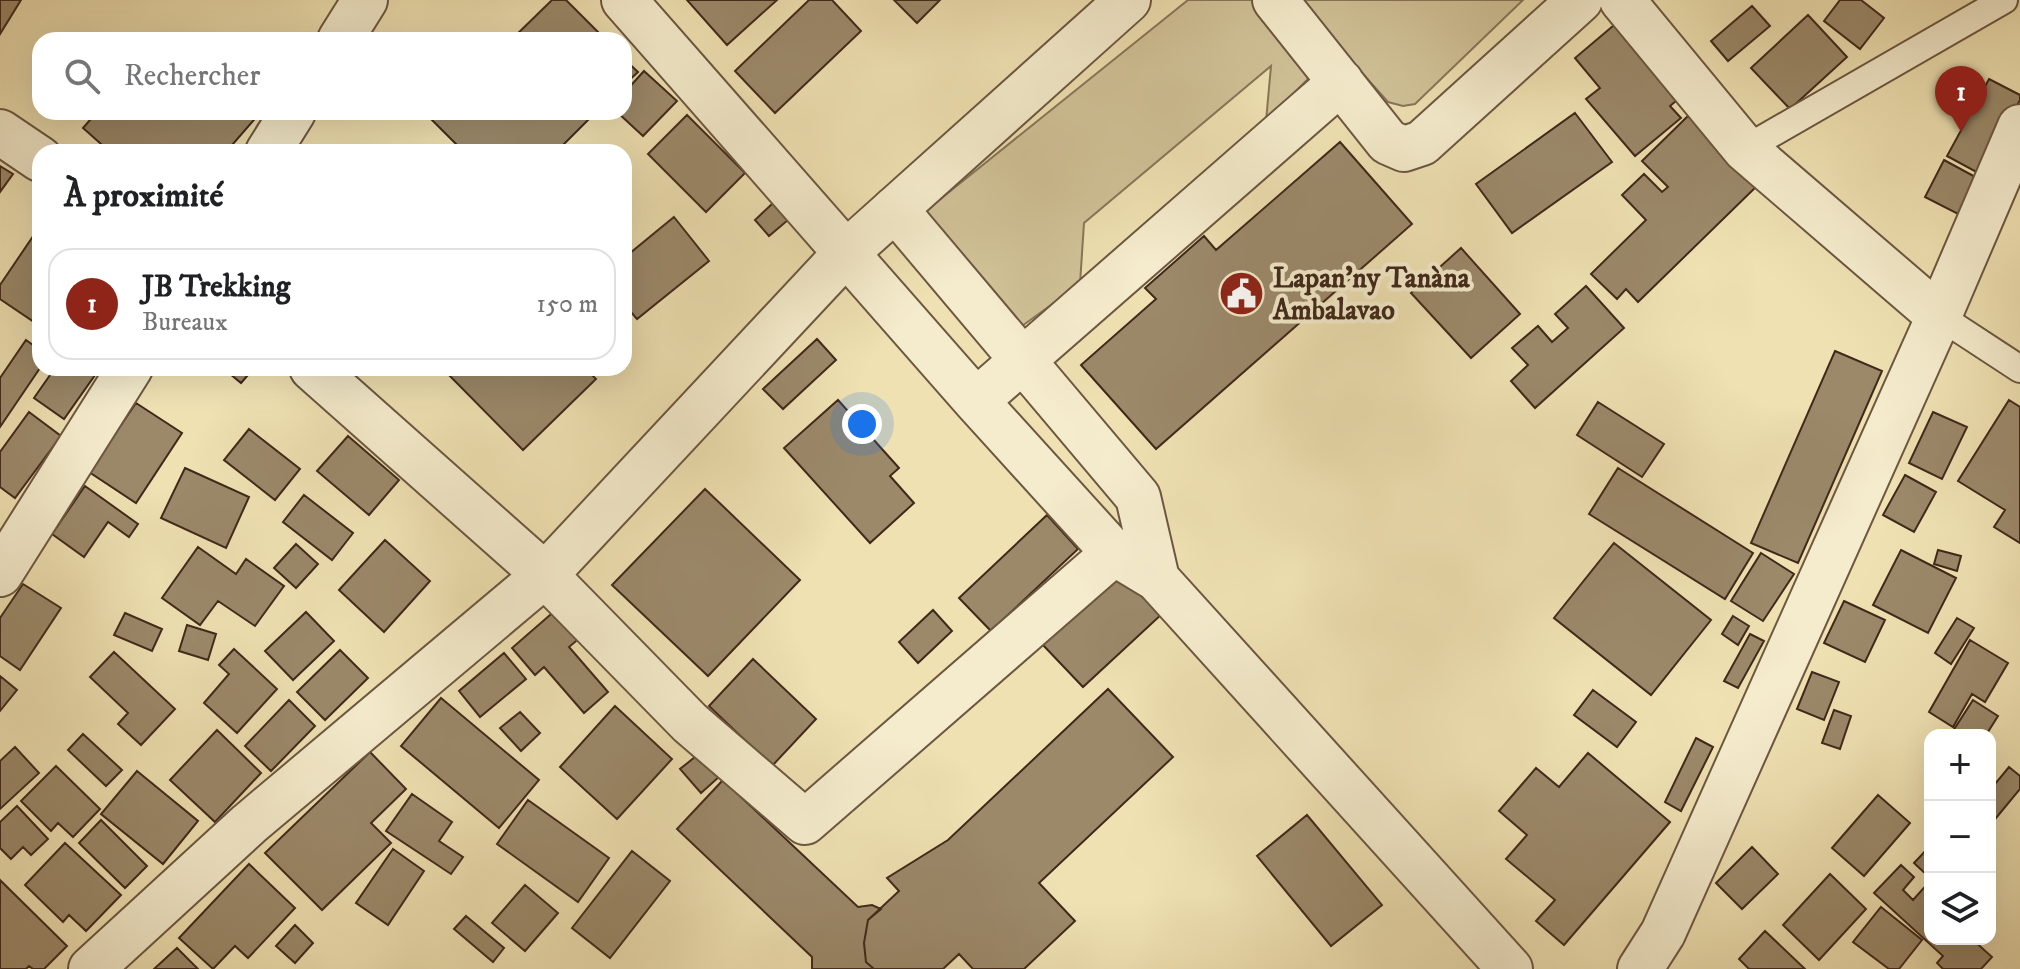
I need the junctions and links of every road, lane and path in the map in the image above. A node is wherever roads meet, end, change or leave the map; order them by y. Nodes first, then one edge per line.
1 (365, 0) edge
2 (624, 0) edge
3 (1128, 0) edge
4 (1275, 0) edge
5 (1580, 0) edge
6 (1622, 0) edge
7 (2004, 0) edge
8 (345, 32) edge
9 (1341, 82) junction
10 (288, 120) edge
11 (2020, 127) edge
12 (0, 132) edge
13 (273, 144) edge
14 (1745, 149) junction
15 (32, 154) edge
16 (895, 209) junction
17 (846, 253) junction
18 (1939, 316) junction
19 (1022, 363) junction
20 (2020, 369) edge
21 (125, 376) edge
22 (321, 376) edge
23 (976, 401) junction
24 (1114, 553) junction
25 (0, 574) edge
26 (545, 575) junction
27 (1157, 579) junction
28 (91, 969) edge
29 (1510, 969) edge
30 (1640, 969) edge

1 - 8 street
2 - 17 street
3 - 16 street
4 - 9 street
5 - 9 street
6 - 14 street
7 - 14 lane
9 - 19 street
10 - 13 street
11 - 18 street
12 - 15 street
14 - 18 street
16 - 17 street
16 - 19 street
17 - 23 street
17 - 26 street
18 - 20 lane
18 - 30 street
19 - 23 street
19 - 27 street
21 - 25 street
22 - 26 street
23 - 24 street
24 - 26 street
24 - 27 street
26 - 28 street
27 - 29 street

